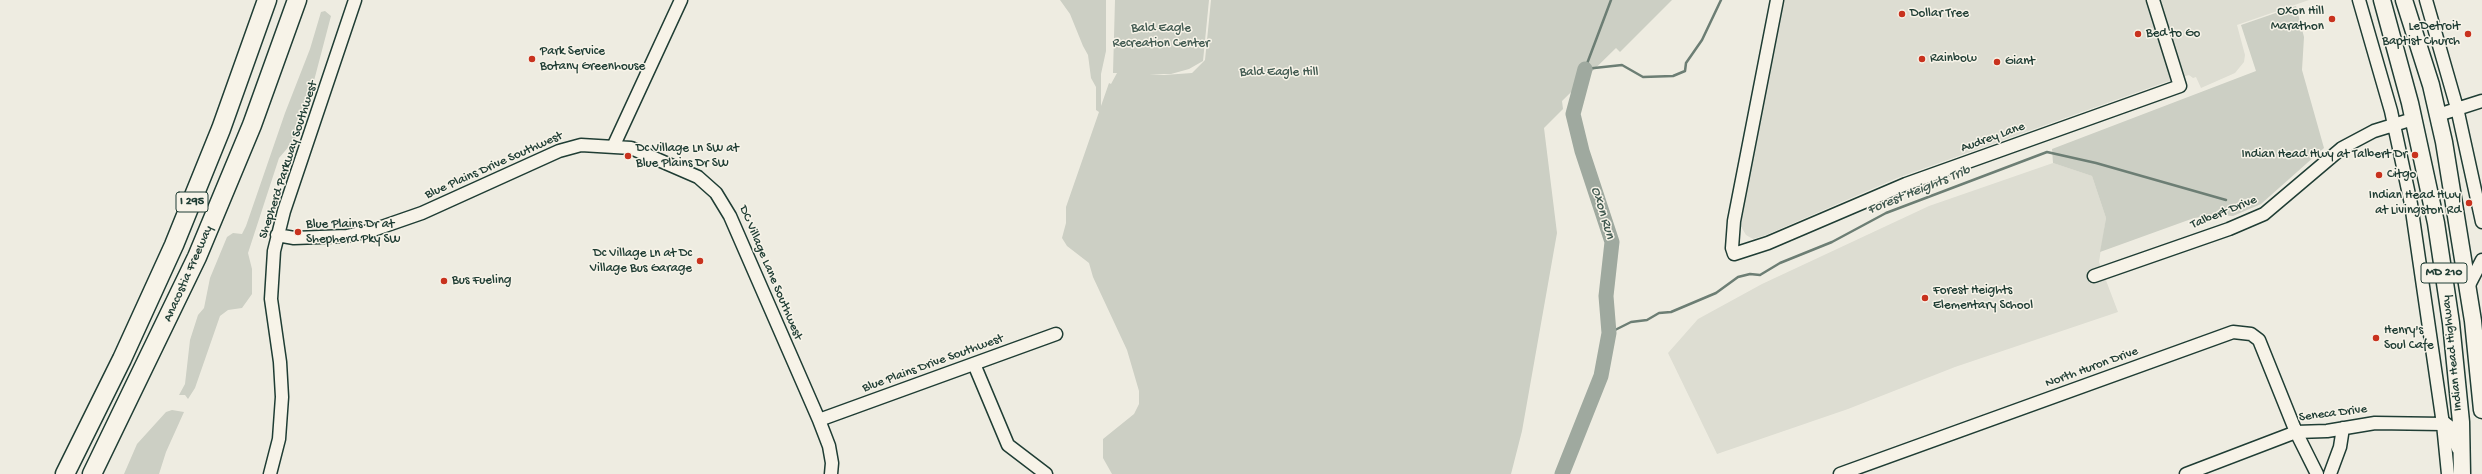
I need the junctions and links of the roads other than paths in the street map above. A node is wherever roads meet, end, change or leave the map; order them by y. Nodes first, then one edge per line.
1 (297, 0) edge
2 (310, 0) edge
3 (355, 0) edge
4 (681, 0) edge
5 (1777, 0) edge
6 (2153, 0) edge
7 (2359, 0) edge
8 (2382, 0) edge
9 (2404, 0) edge
10 (2426, 0) edge
11 (265, 4) edge
12 (2482, 101) edge
13 (2458, 108) junction
14 (2438, 115) junction
15 (2413, 119) junction
16 (2395, 124) junction
17 (613, 146) junction
18 (240, 156) junction
19 (2482, 222) edge
20 (277, 235) junction
21 (2482, 260) edge
22 (2094, 276) dead end
23 (2468, 286) junction
24 (2477, 322) edge
25 (2451, 323) junction
26 (2429, 325) junction
27 (1056, 334) dead end
28 (974, 364) junction
29 (2482, 410) edge
30 (819, 420) junction
31 (2443, 424) junction
32 (2343, 428) junction
33 (2296, 432) junction
34 (2462, 457) junction
35 (65, 474) edge
36 (92, 474) edge
37 (270, 474) edge
38 (831, 474) edge
39 (1046, 474) edge
40 (1840, 474) edge
41 (2186, 474) edge
42 (2317, 474) edge
43 (2330, 474) edge
44 (2448, 474) edge
45 (2462, 474) edge

1 - 18 highway, Anacostia Freeway / I 295
2 - 18 highway
3 - 20 street, Shepherd Parkway Southwest
4 - 17 street
5 - 6 street, Audrey Lane
7 - 16 street, Indian Head Highway
8 - 15 main road, Indian Head Highway / MD 210
9 - 14 main road, Indian Head Highway / MD 210
10 - 13 street
11 - 35 highway, Anacostia Freeway / I 295
12 - 13 street
13 - 14 street
13 - 19 street
14 - 23 main road, Indian Head Highway / MD 210
15 - 16 street, Talbert Drive
15 - 25 main road, Indian Head Highway / MD 210
16 - 22 street, Talbert Drive
16 - 26 street, Indian Head Highway
17 - 20 street, Blue Plains Drive Southwest
17 - 30 street, DC Village Lane Southwest
18 - 36 highway, Anacostia Freeway / I 295
20 - 37 street, Shepherd Parkway Southwest
21 - 23 street
23 - 24 main road, Indian Head Highway / MD 210
24 - 25 main road
24 - 29 main road, Indian Head Highway / MD 210
25 - 26 street
25 - 34 main road, Indian Head Highway / MD 210
26 - 31 street, Indian Head Highway
27 - 28 street, Blue Plains Drive Southwest
28 - 30 street, Blue Plains Drive Southwest
28 - 39 street
30 - 38 street, DC Village Lane Southwest
31 - 32 street, Seneca Drive
31 - 34 main road
31 - 44 street, Indian Head Highway
32 - 33 street, Seneca Drive
32 - 43 street
33 - 40 street, North Huron Drive
33 - 41 street, Seneca Drive
33 - 42 street, North Huron Drive
34 - 45 main road, Indian Head Highway / MD 210

